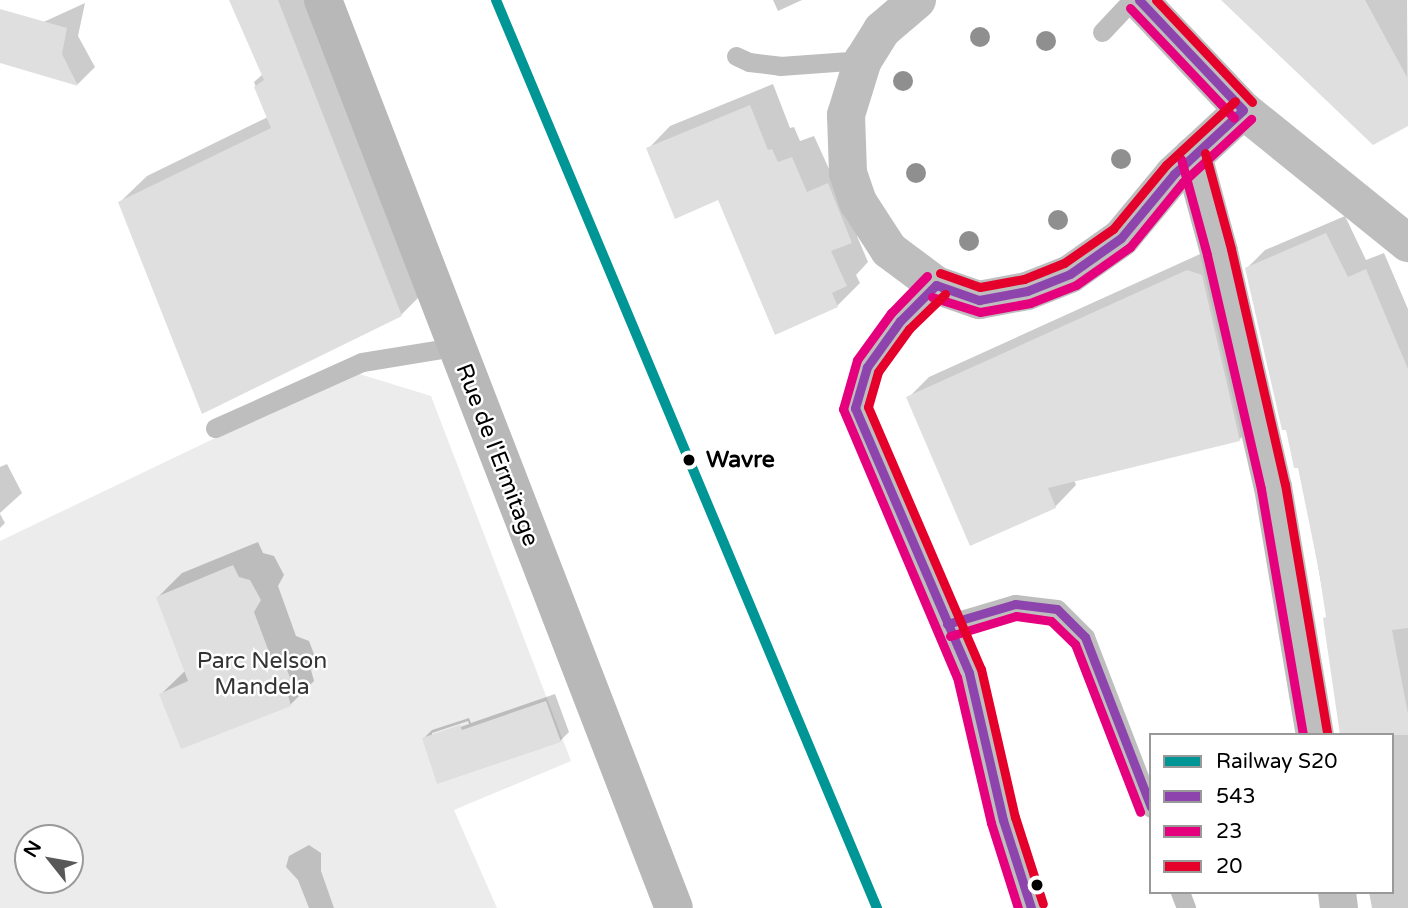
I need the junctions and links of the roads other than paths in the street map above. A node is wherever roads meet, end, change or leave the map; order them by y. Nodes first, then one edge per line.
1 (323, 0) edge
2 (917, 0) edge
3 (1132, 0) edge
4 (1139, 0) edge
5 (1102, 32) dead end
6 (736, 56) dead end
7 (863, 60) junction
8 (1243, 110) junction
9 (1193, 156) junction
10 (1408, 243) edge
11 (936, 285) junction
12 (455, 347) junction
13 (215, 428) dead end
14 (947, 624) junction
15 (1315, 733) edge
16 (1149, 803) edge
17 (674, 908) edge
18 (1031, 908) edge

1 - 12 street, Rue de l'Ermitage
2 - 7 street
3 - 5 lane
4 - 8 street
6 - 7 lane
7 - 11 street
8 - 9 street
8 - 10 street
9 - 11 street
9 - 15 street
11 - 14 lane
12 - 13 lane
12 - 17 street, Rue de l'Ermitage
14 - 16 lane
14 - 18 lane

